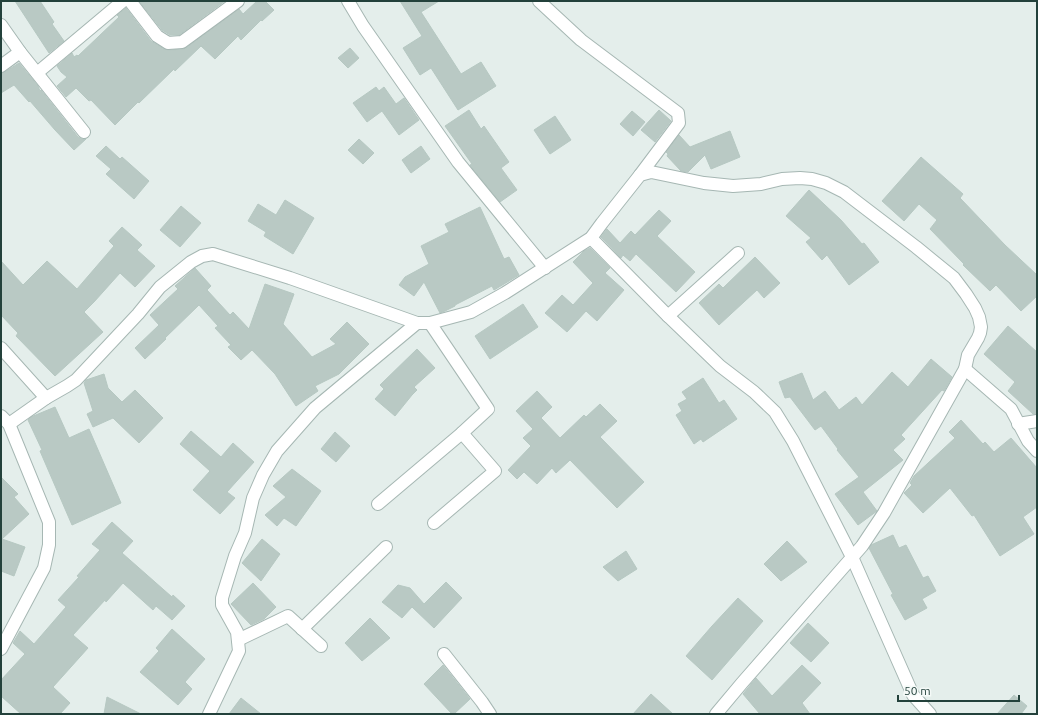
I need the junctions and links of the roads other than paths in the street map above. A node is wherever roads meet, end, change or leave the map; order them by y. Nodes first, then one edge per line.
1 (123, 1) edge
2 (130, 1) edge
3 (238, 1) edge
4 (348, 1) edge
5 (539, 1) edge
6 (1, 25) edge
7 (20, 52) junction
8 (1, 66) edge
9 (37, 73) junction
10 (84, 132) dead end
11 (640, 175) junction
12 (591, 238) junction
13 (738, 253) dead end
14 (545, 268) junction
15 (668, 316) junction
16 (417, 323) junction
17 (430, 323) junction
18 (1, 348) edge
19 (965, 369) junction
20 (46, 398) junction
21 (5, 420) edge
22 (1037, 421) edge
23 (1018, 424) junction
24 (462, 433) junction
25 (1037, 451) edge
26 (378, 504) dead end
27 (434, 523) dead end
28 (386, 547) dead end
29 (852, 557) junction
30 (302, 629) junction
31 (238, 640) junction
32 (321, 646) dead end
33 (1, 649) edge
34 (444, 654) dead end
35 (209, 714) edge
36 (490, 714) edge
37 (716, 714) edge
38 (930, 714) edge

1 - 9 street
2 - 3 street
4 - 14 street
5 - 11 street
6 - 7 street
7 - 8 street
7 - 9 street
9 - 10 street
11 - 12 street
11 - 19 street
12 - 14 street
12 - 15 street
13 - 15 street
14 - 17 street
15 - 29 street
16 - 17 street
16 - 20 street
16 - 31 street
17 - 24 street
18 - 20 street
19 - 23 street
19 - 29 street
20 - 21 street
21 - 33 street
22 - 23 street
23 - 25 street
24 - 26 street
24 - 27 street
28 - 30 street
29 - 37 street
29 - 38 street
30 - 31 street
30 - 32 street
31 - 35 street
34 - 36 street

